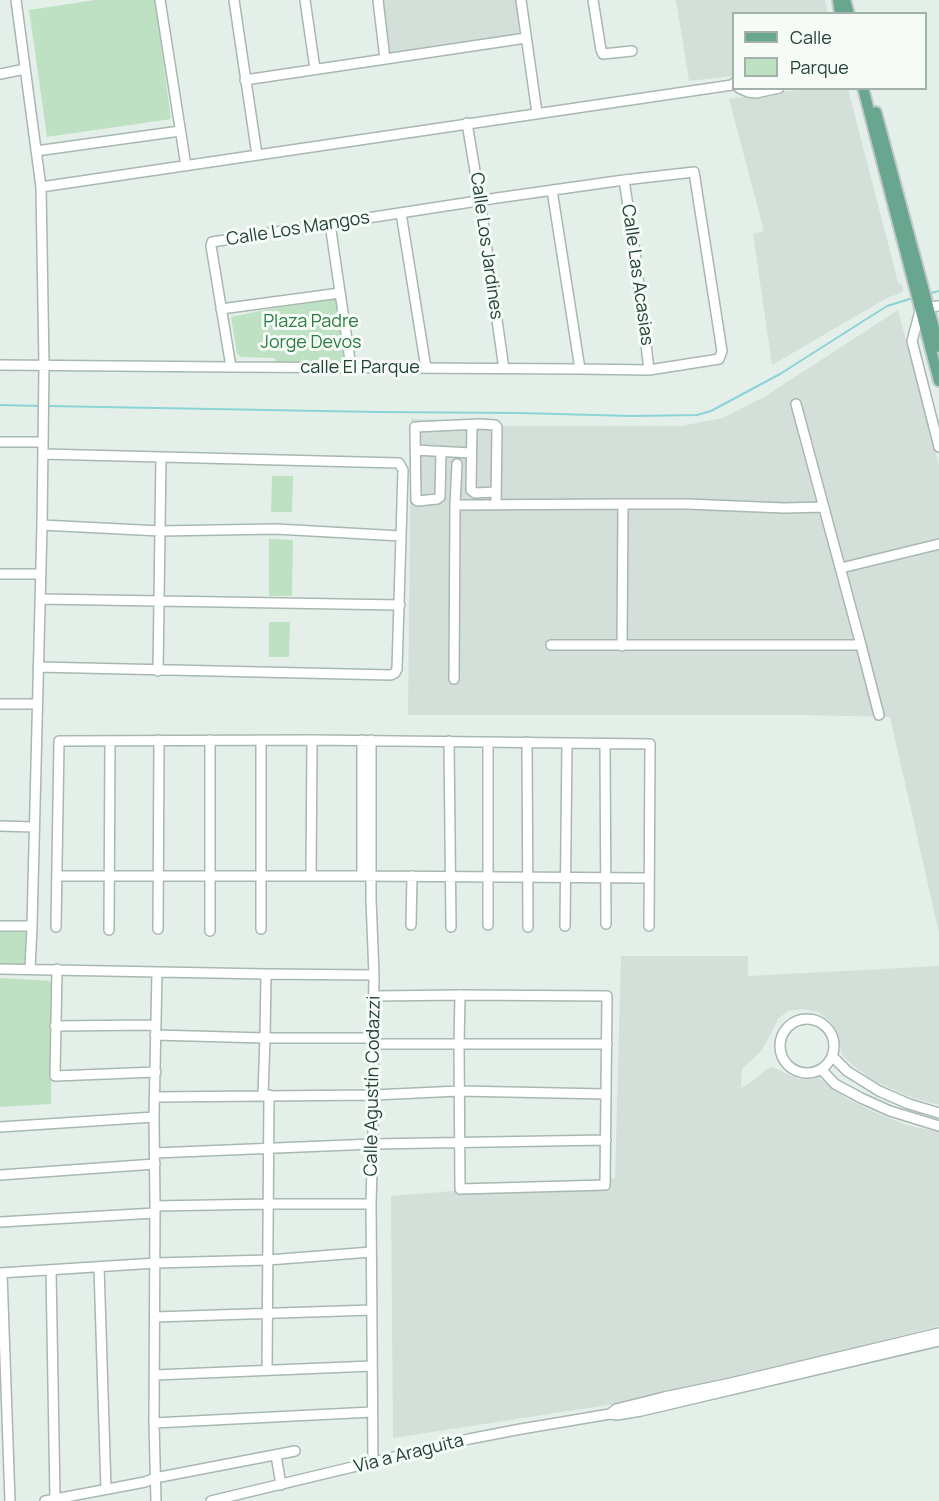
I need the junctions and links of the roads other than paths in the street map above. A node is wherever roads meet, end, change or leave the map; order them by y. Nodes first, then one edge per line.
1 (16, 0) edge
2 (160, 0) edge
3 (234, 0) edge
4 (305, 0) edge
5 (378, 0) edge
6 (521, 0) edge
7 (593, 0) edge
8 (526, 38) junction
9 (632, 51) dead end
10 (385, 59) junction
11 (25, 69) junction
12 (315, 69) junction
13 (0, 74) edge
14 (245, 80) junction
15 (732, 85) edge
16 (744, 90) edge
17 (770, 90) edge
18 (855, 90) edge
19 (863, 90) edge
20 (871, 90) edge
21 (866, 101) junction
22 (537, 113) junction
23 (467, 123) junction
24 (180, 130) junction
25 (36, 151) junction
26 (257, 155) junction
27 (186, 166) junction
28 (624, 180) junction
29 (41, 187) junction
30 (552, 190) junction
31 (477, 201) junction
32 (401, 213) junction
33 (330, 224) junction
34 (340, 293) junction
35 (924, 301) edge
36 (221, 309) junction
37 (939, 347) edge
38 (0, 365) edge
39 (44, 366) junction
40 (231, 367) junction
41 (351, 367) junction
42 (426, 368) junction
43 (504, 369) junction
44 (580, 369) junction
45 (649, 370) junction
46 (939, 381) edge
47 (796, 404) dead end
48 (472, 425) junction
49 (0, 442) edge
50 (44, 442) junction
51 (939, 447) edge
52 (415, 450) junction
53 (441, 452) junction
54 (471, 453) junction
55 (43, 454) junction
56 (161, 457) junction
57 (457, 464) dead end
58 (496, 492) junction
59 (496, 504) junction
60 (624, 504) junction
61 (455, 505) junction
62 (824, 507) junction
63 (42, 525) junction
64 (160, 531) junction
65 (401, 536) junction
66 (939, 544) edge
67 (841, 568) junction
68 (0, 574) edge
69 (40, 574) junction
70 (40, 599) junction
71 (159, 601) junction
72 (400, 605) junction
73 (551, 645) dead end
74 (861, 645) junction
75 (622, 646) junction
76 (38, 668) junction
77 (158, 670) junction
78 (454, 679) dead end
79 (0, 704) edge
80 (37, 704) junction
81 (879, 715) dead end
82 (159, 740) junction
83 (210, 740) junction
84 (261, 740) junction
85 (312, 740) junction
86 (367, 740) junction
87 (110, 741) junction
88 (449, 741) junction
89 (488, 741) junction
90 (527, 742) junction
91 (567, 743) junction
92 (605, 744) junction
93 (0, 826) edge
94 (34, 827) junction
95 (57, 876) junction
96 (109, 876) junction
97 (158, 876) junction
98 (210, 876) junction
99 (261, 876) junction
100 (311, 876) junction
101 (366, 876) junction
102 (412, 876) junction
103 (451, 877) junction
104 (488, 877) junction
105 (528, 877) junction
106 (565, 878) junction
107 (606, 878) junction
108 (648, 878) junction
109 (606, 924) dead end
110 (411, 925) dead end
111 (488, 925) dead end
112 (0, 926) edge
113 (32, 926) junction
114 (565, 926) dead end
115 (649, 926) dead end
116 (56, 927) dead end
117 (451, 927) dead end
118 (528, 927) dead end
119 (158, 929) dead end
120 (261, 929) dead end
121 (109, 930) dead end
122 (210, 931) dead end
123 (0, 969) edge
124 (30, 969) junction
125 (57, 969) junction
126 (157, 972) junction
127 (266, 974) junction
128 (374, 975) junction
129 (460, 995) junction
130 (374, 996) junction
131 (56, 1026) junction
132 (155, 1030) junction
133 (265, 1038) junction
134 (373, 1041) junction
135 (459, 1044) junction
136 (607, 1044) junction
137 (832, 1056) junction
138 (821, 1069) junction
139 (156, 1072) junction
140 (459, 1091) junction
141 (606, 1094) junction
142 (266, 1095) junction
143 (374, 1095) junction
144 (154, 1097) junction
145 (939, 1113) edge
146 (154, 1117) junction
147 (939, 1126) edge
148 (0, 1127) edge
149 (606, 1140) junction
150 (459, 1142) junction
151 (373, 1144) junction
152 (270, 1149) junction
153 (155, 1158) junction
154 (0, 1175) edge
155 (269, 1204) junction
156 (371, 1204) junction
157 (155, 1209) junction
158 (0, 1222) edge
159 (371, 1252) junction
160 (268, 1260) junction
161 (156, 1263) junction
162 (99, 1267) junction
163 (51, 1270) junction
164 (1, 1273) edge
165 (372, 1310) junction
166 (268, 1312) junction
167 (155, 1317) junction
168 (939, 1333) edge
169 (939, 1341) edge
170 (372, 1366) junction
171 (267, 1370) junction
172 (155, 1375) junction
173 (372, 1413) junction
174 (610, 1414) junction
175 (154, 1423) junction
176 (295, 1451) dead end
177 (276, 1455) junction
178 (373, 1463) junction
179 (155, 1478) junction
180 (281, 1485) junction
181 (106, 1490) junction
182 (240, 1498) edge
183 (55, 1499) junction
184 (10, 1501) edge
185 (45, 1501) edge
186 (156, 1501) edge
187 (211, 1501) edge

1 - 11 street
2 - 24 street
3 - 14 street
4 - 12 street
5 - 10 street
6 - 8 street
7 - 9 street
8 - 10 street
8 - 22 street
10 - 12 street
11 - 13 street
11 - 25 street
12 - 14 street
14 - 26 street
15 - 22 street
16 - 17 street
18 - 21 main road
19 - 21 main road
20 - 35 main road
21 - 35 main road
22 - 23 street
23 - 26 street
23 - 31 street, Calle Los Jardines
24 - 25 street
24 - 27 street
25 - 29 street
26 - 27 street
27 - 29 street
28 - 30 street
28 - 45 street, Calle Las Acasias
28 - 45 street, calle El Parque
29 - 39 street
30 - 31 street
30 - 44 street
31 - 32 street, Calle Los Mangos
31 - 43 street, Calle Los Jardines
32 - 33 street, Calle Los Mangos
32 - 42 street
33 - 34 street
33 - 36 street, Calle Los Mangos
34 - 36 street
34 - 41 street
35 - 37 main road
35 - 46 main road
35 - 51 street
36 - 40 street, Calle Los Mangos
38 - 39 street, calle El Parque
39 - 40 street, calle El Parque
39 - 50 street
40 - 41 street, calle El Parque
41 - 42 street, calle El Parque
42 - 43 street, calle El Parque
43 - 44 street, calle El Parque
44 - 45 street, calle El Parque
47 - 62 street
48 - 52 street
48 - 54 street
48 - 58 street
49 - 50 street
50 - 55 street
52 - 53 street
52 - 53 street
53 - 54 street
54 - 58 street
55 - 56 street
55 - 63 street
56 - 64 street
56 - 65 street
57 - 61 street
58 - 59 street
59 - 60 street
59 - 61 street
60 - 62 street
60 - 75 street
61 - 78 street
62 - 67 street
63 - 64 street
63 - 69 street
64 - 65 street
64 - 71 street
65 - 72 street
66 - 67 street
67 - 74 street
68 - 69 street
69 - 70 street
70 - 71 street
70 - 76 street
71 - 72 street
71 - 77 street
72 - 77 street
73 - 75 street
74 - 75 street
74 - 81 street
76 - 77 street
76 - 80 street
79 - 80 street
80 - 94 street
82 - 83 street
82 - 87 street
82 - 97 street
83 - 84 street
83 - 98 street
84 - 85 street
84 - 99 street
85 - 86 street
85 - 100 street
86 - 88 street
86 - 101 street
87 - 95 street
87 - 96 street
88 - 89 street
88 - 103 street
89 - 90 street
89 - 104 street
90 - 91 street
90 - 105 street
91 - 92 street
91 - 106 street
92 - 107 street
92 - 108 street
93 - 94 street
94 - 113 street
95 - 96 street
95 - 116 street
96 - 97 street
96 - 121 street
97 - 98 street
97 - 119 street
98 - 99 street
98 - 122 street
99 - 100 street
99 - 120 street
100 - 101 street
101 - 102 street
101 - 128 street
102 - 103 street
102 - 110 street
103 - 104 street
103 - 117 street
104 - 105 street
104 - 111 street
105 - 106 street
105 - 118 street
106 - 107 street
106 - 114 street
107 - 108 street
107 - 109 street
108 - 115 street
112 - 113 street
113 - 124 street
123 - 124 street, Calle Agustín Codazzi
124 - 125 street, Calle Agustín Codazzi
125 - 126 street, Calle Agustín Codazzi
125 - 131 street
126 - 127 street, Calle Agustín Codazzi
126 - 132 street
127 - 128 street, Calle Agustín Codazzi
127 - 133 street
128 - 130 street, Calle Agustín Codazzi
129 - 130 street
129 - 135 street
129 - 136 street
130 - 134 street, Calle Agustín Codazzi
131 - 132 street
131 - 139 street
132 - 133 street
132 - 139 street
133 - 134 street
133 - 142 street
134 - 135 street
134 - 143 street, Calle Agustín Codazzi
135 - 136 street
135 - 140 street
136 - 141 street
137 - 138 street
137 - 138 street
137 - 145 street
138 - 147 street
139 - 144 street
140 - 141 street
140 - 143 street
140 - 150 street
141 - 149 street
142 - 143 street
142 - 144 street
142 - 152 street
143 - 151 street, Calle Agustín Codazzi
144 - 146 street
146 - 148 street
146 - 153 street
149 - 150 street
149 - 150 street
150 - 151 street
151 - 152 street
151 - 156 street, Calle Agustín Codazzi
152 - 153 street
152 - 155 street
153 - 154 street
153 - 157 street
155 - 156 street
155 - 157 street
155 - 160 street
156 - 159 street, Calle Agustín Codazzi
157 - 158 street
157 - 161 street
159 - 160 street
159 - 165 street, Calle Agustín Codazzi
160 - 161 street
160 - 166 street
161 - 162 street
161 - 167 street
162 - 163 street
162 - 181 street
163 - 164 street
163 - 183 street
164 - 184 street
165 - 166 street
165 - 170 street, Calle Agustín Codazzi
166 - 167 street
166 - 171 street
167 - 172 street
168 - 174 street, Via a Araguita
169 - 174 street, Via a Araguita
170 - 171 street
170 - 173 street, Calle Agustín Codazzi
171 - 172 street
172 - 175 street
173 - 175 street
173 - 178 street, Calle Agustín Codazzi
174 - 178 street, Via a Araguita
175 - 179 street
176 - 177 street
177 - 179 street
177 - 180 street
178 - 180 street, Via a Araguita
179 - 181 street
179 - 186 street
180 - 182 street, Via a Araguita
181 - 183 street
182 - 187 street, Via a Araguita
183 - 185 street

